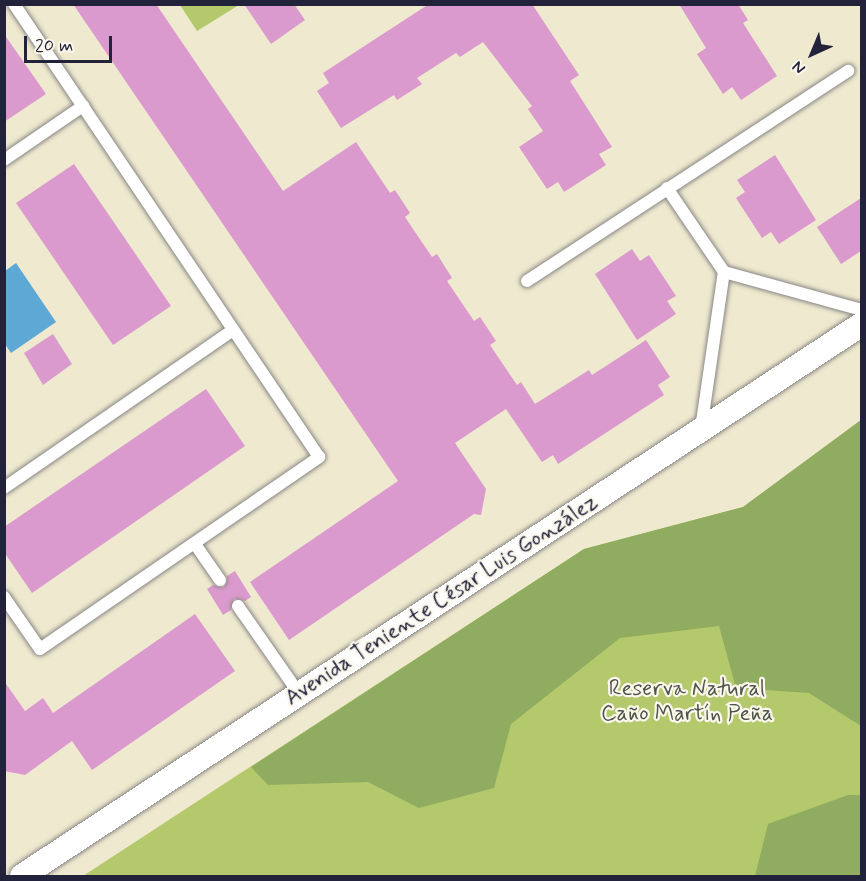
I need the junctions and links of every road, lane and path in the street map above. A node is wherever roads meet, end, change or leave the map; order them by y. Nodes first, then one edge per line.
1 (14, 4) edge
2 (848, 71) dead end
3 (82, 106) junction
4 (4, 160) edge
5 (667, 188) junction
6 (724, 272) junction
7 (527, 281) dead end
8 (861, 310) edge
9 (861, 324) edge
10 (233, 330) junction
11 (701, 430) junction
12 (4, 488) edge
13 (195, 544) junction
14 (220, 580) dead end
15 (4, 597) edge
16 (238, 606) dead end
17 (300, 695) junction
18 (22, 876) edge

1 - 3 lane
2 - 5 lane
3 - 4 lane
3 - 10 lane
5 - 6 lane
5 - 7 lane
6 - 8 lane
6 - 11 lane
9 - 11 street, Avenida Teniente César Luis González
10 - 12 lane
10 - 13 lane
11 - 17 street, Avenida Teniente César Luis González
13 - 14 lane
13 - 15 lane
16 - 17 lane
17 - 18 street, Avenida Teniente César Luis González

